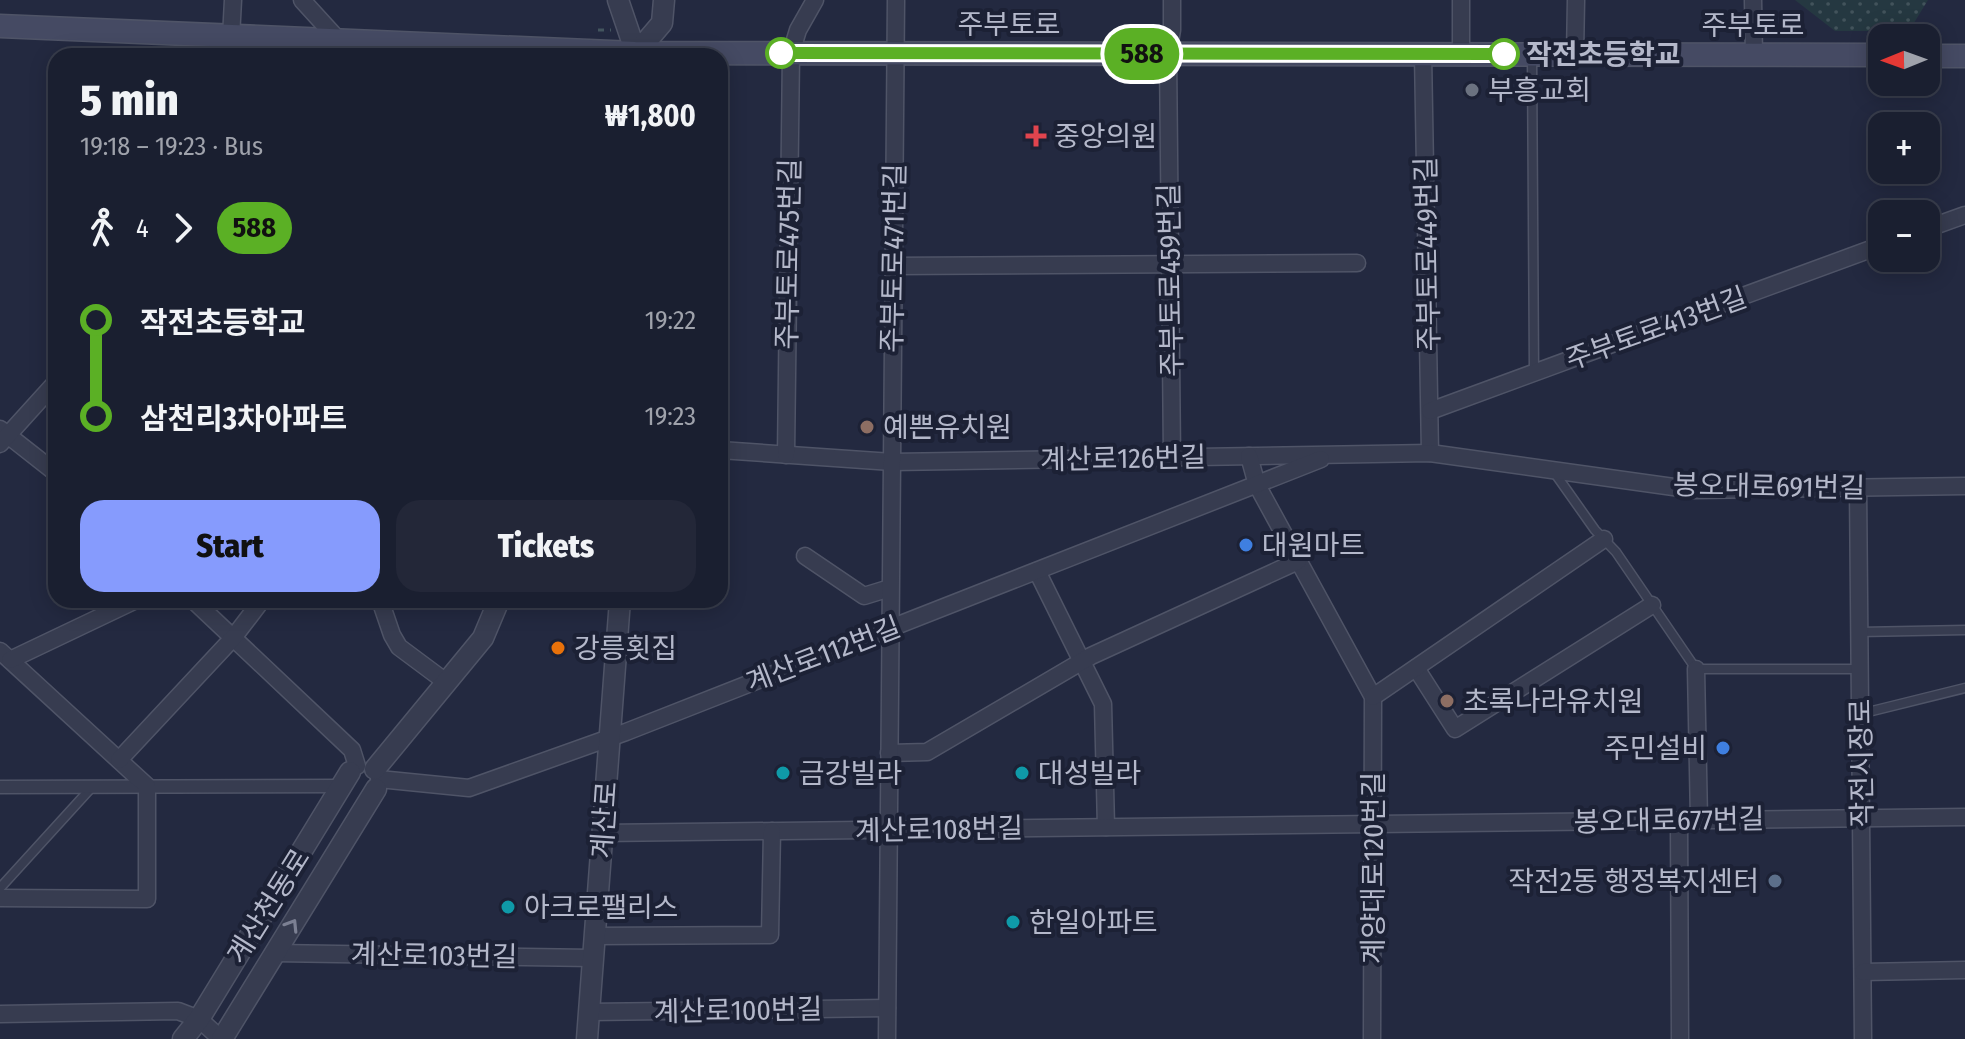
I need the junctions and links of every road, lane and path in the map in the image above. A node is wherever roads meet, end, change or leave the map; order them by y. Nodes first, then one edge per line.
1 (233, 0) edge
2 (302, 0) edge
3 (618, 0) edge
4 (664, 0) edge
5 (815, 0) edge
6 (896, 0) edge
7 (1172, 0) edge
8 (1461, 0) edge
9 (1576, 0) edge
10 (1753, 0) edge
11 (0, 26) edge
12 (231, 46) edge
13 (346, 48) edge
14 (633, 48) edge
15 (641, 48) edge
16 (791, 53) junction
17 (895, 53) junction
18 (728, 54) edge
19 (1168, 54) junction
20 (1423, 54) junction
21 (1461, 54) junction
22 (1532, 55) junction
23 (1575, 55) junction
24 (1754, 55) junction
25 (1868, 55) edge
26 (1940, 56) edge
27 (1965, 56) edge
28 (1965, 215) edge
29 (1940, 224) edge
30 (1868, 250) edge
31 (1357, 263) dead end
32 (1170, 265) junction
33 (893, 266) junction
34 (1534, 373) junction
35 (48, 390) edge
36 (1430, 411) junction
37 (2, 436) edge
38 (728, 451) edge
39 (1430, 453) junction
40 (1334, 454) junction
41 (786, 455) junction
42 (1249, 456) junction
43 (1172, 457) junction
44 (892, 462) junction
45 (48, 468) edge
46 (1553, 470) junction
47 (1257, 485) junction
48 (1965, 486) edge
49 (1858, 487) junction
50 (1604, 539) junction
51 (805, 556) dead end
52 (1298, 561) junction
53 (1037, 571) junction
54 (890, 588) junction
55 (1652, 605) junction
56 (117, 608) edge
57 (201, 608) edge
58 (256, 608) edge
59 (383, 608) edge
60 (496, 608) edge
61 (619, 608) edge
62 (890, 628) junction
63 (1965, 630) edge
64 (1859, 632) junction
65 (233, 638) junction
66 (5, 656) edge
67 (1083, 663) junction
68 (1416, 668) junction
69 (1696, 669) junction
70 (1860, 669) junction
71 (446, 682) junction
72 (1965, 688) edge
73 (1373, 697) junction
74 (1860, 714) junction
75 (609, 738) junction
76 (889, 753) junction
77 (119, 760) junction
78 (363, 777) junction
79 (147, 786) junction
80 (0, 787) edge
81 (93, 787) junction
82 (1861, 817) junction
83 (1965, 817) edge
84 (1679, 820) junction
85 (1699, 820) junction
86 (1373, 824) junction
87 (1106, 827) junction
88 (888, 830) junction
89 (772, 831) junction
90 (603, 833) junction
91 (0, 888) edge
92 (0, 898) edge
93 (595, 936) junction
94 (275, 953) junction
95 (593, 958) junction
96 (1965, 970) edge
97 (1863, 972) junction
98 (887, 1008) junction
99 (589, 1012) junction
100 (0, 1014) edge
101 (199, 1019) junction
102 (183, 1039) edge
103 (222, 1039) edge
104 (587, 1039) edge
105 (887, 1039) edge
106 (1372, 1039) edge
107 (1680, 1039) edge
108 (1863, 1039) edge

1 - 12 street
2 - 13 street
3 - 14 street
4 - 15 street
5 - 16 street
6 - 17 street, 주부토로471번길
7 - 19 street, 주부토로459번길
8 - 21 street
9 - 23 street
10 - 24 street
11 - 12 main road, 주부토로
12 - 13 main road, 주부토로
16 - 17 main road, 주부토로
16 - 18 main road, 주부토로
16 - 41 street, 주부토로475번길
17 - 19 main road, 주부토로
17 - 33 street, 주부토로471번길
19 - 20 main road, 주부토로
19 - 32 street, 주부토로459번길
20 - 21 main road, 주부토로
20 - 36 street, 주부토로449번길
21 - 22 main road, 주부토로
22 - 23 main road, 주부토로
22 - 34 lane
23 - 24 main road, 주부토로
24 - 25 main road, 주부토로
26 - 27 main road
28 - 29 street
30 - 34 street, 주부토로413번길
31 - 32 street
32 - 33 street
32 - 43 street, 주부토로459번길
33 - 44 street, 주부토로471번길
34 - 36 street, 주부토로413번길
35 - 37 street
36 - 39 street, 주부토로449번길
37 - 45 street
38 - 41 street, 계산로126번길
39 - 40 street, 계산로126번길
39 - 46 street, 봉오대로691번길
40 - 42 street, 계산로126번길
40 - 47 street, 계산로112번길
41 - 44 street, 계산로126번길
42 - 43 street, 계산로126번길
42 - 47 street, 계양대로120번길
43 - 44 street, 계산로126번길
44 - 54 street, 주부토로471번길
46 - 49 street, 봉오대로691번길
46 - 50 lane
47 - 52 street, 계양대로120번길
47 - 53 street, 계산로112번길
48 - 49 street, 봉오대로691번길
49 - 64 street, 작전시장로
50 - 55 lane
50 - 68 street
51 - 54 street
52 - 67 street
52 - 73 street, 계양대로120번길
53 - 62 street, 계산로112번길
53 - 67 street
54 - 62 street, 주부토로471번길
55 - 68 street
55 - 69 lane
56 - 66 street
57 - 65 street
58 - 65 street
59 - 71 street
60 - 71 street, 계산천동로
61 - 75 street, 계산로
62 - 75 street, 계산로112번길
62 - 76 street, 주부토로471번길
63 - 64 lane
64 - 70 street, 작전시장로
65 - 77 street
65 - 78 street
66 - 77 street
67 - 76 street
67 - 87 street
68 - 73 street
69 - 70 lane
69 - 85 street
70 - 74 street, 작전시장로
71 - 78 street, 계산천동로
72 - 74 lane
73 - 86 street, 계양대로120번길
74 - 82 street, 작전시장로
75 - 78 street, 계산로112번길
75 - 90 street, 계산로
76 - 88 street, 주부토로471번길
77 - 79 street
78 - 79 street
94 -> 78 street, 계산천동로
78 - 101 street, 계산천동로
79 - 81 street
79 - 92 street
80 - 81 street
81 - 91 lane
82 - 83 street, 봉오대로677번길
82 - 85 street, 봉오대로677번길
82 - 97 street, 작전시장로
84 - 85 street, 봉오대로677번길
84 - 86 street, 봉오대로677번길
84 - 107 street
86 - 87 street, 계산로108번길
86 - 106 street, 계양대로120번길
87 - 88 street, 계산로108번길
88 - 89 street, 계산로108번길
88 - 98 street, 주부토로471번길
89 - 90 street, 계산로108번길
89 - 93 street
90 - 93 street, 계산로
93 - 95 street, 계산로
94 - 95 street, 계산로103번길
94 - 103 street, 계산천동로
95 - 99 street, 계산로
96 - 97 street
97 - 108 street, 작전시장로
98 - 99 street, 계산로100번길
98 - 105 street, 주부토로471번길
99 - 104 street, 계산로
100 - 101 street
101 - 102 street, 계산천동로
101 - 103 street

